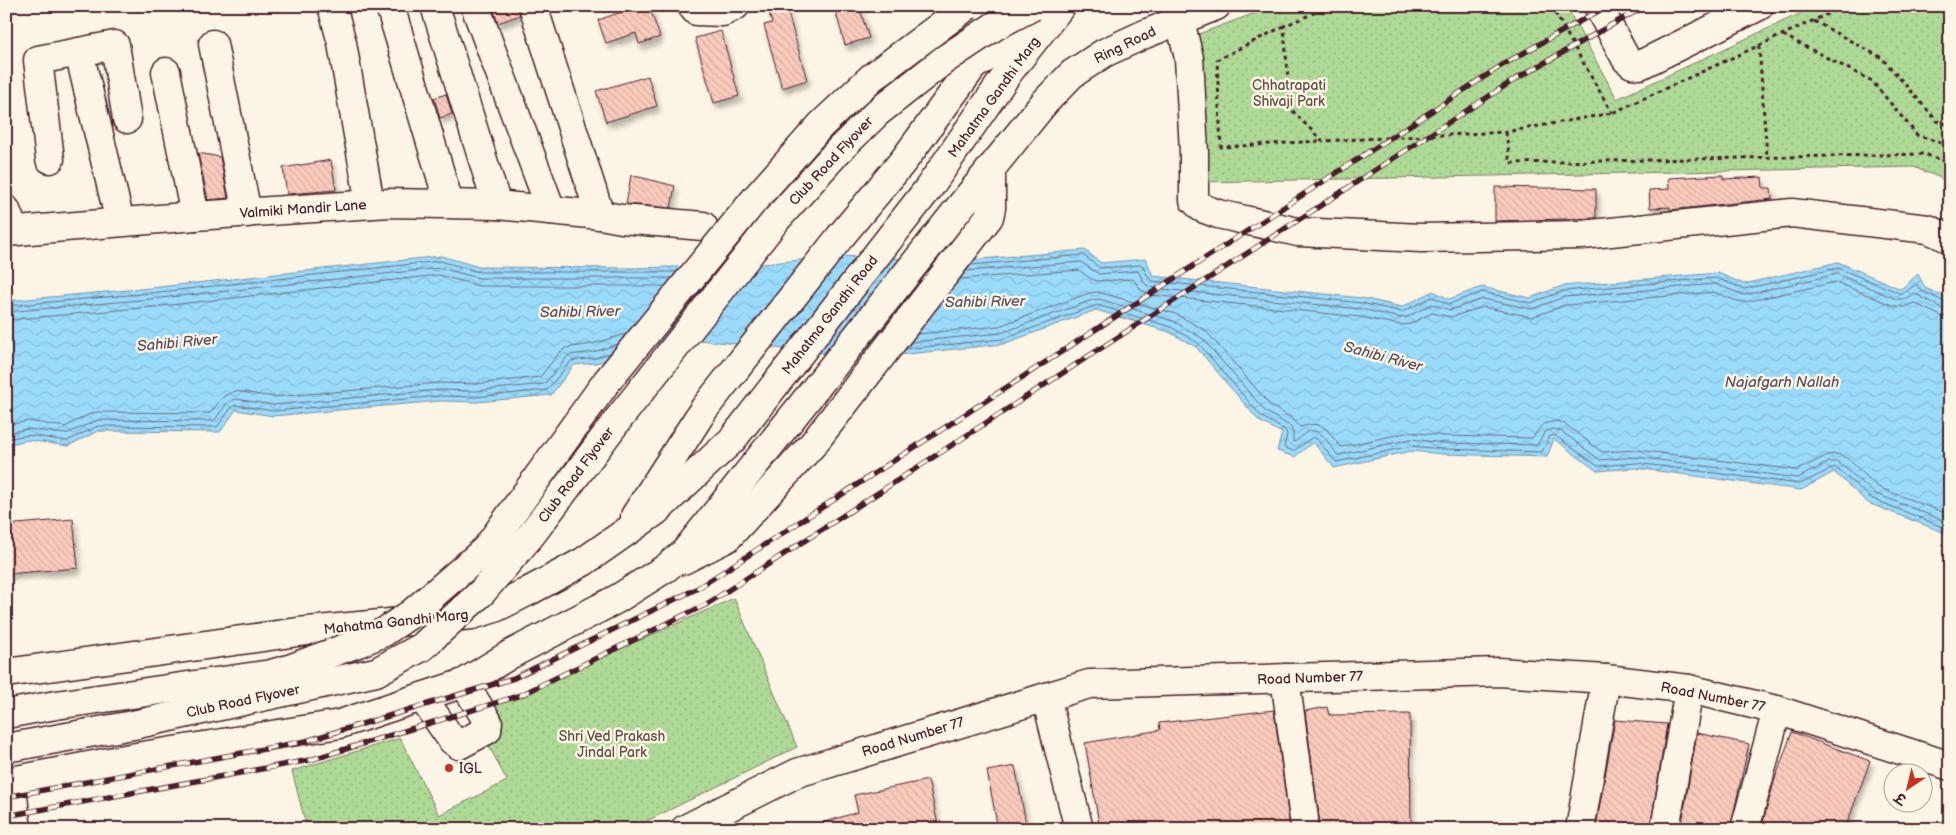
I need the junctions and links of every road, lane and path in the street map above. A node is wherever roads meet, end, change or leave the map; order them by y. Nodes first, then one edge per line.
1 (332, 6) edge
2 (390, 6) edge
3 (435, 6) edge
4 (475, 6) edge
5 (533, 6) edge
6 (692, 6) edge
7 (735, 6) edge
8 (967, 6) edge
9 (1033, 6) edge
10 (1216, 6) edge
11 (1330, 6) edge
12 (1551, 6) edge
13 (1598, 6) edge
14 (1759, 6) edge
15 (1845, 6) edge
16 (1060, 8) edge
17 (1814, 20) junction
18 (1180, 21) junction
19 (1284, 26) junction
20 (1783, 35) junction
21 (213, 44) dead end
22 (1759, 46) junction
23 (79, 52) junction
24 (166, 72) dead end
25 (1612, 113) junction
26 (127, 119) dead end
27 (1950, 125) edge
28 (1506, 132) junction
29 (1322, 141) junction
30 (1950, 146) edge
31 (1767, 157) junction
32 (50, 159) dead end
33 (1950, 164) edge
34 (991, 168) junction
35 (928, 190) joint
36 (449, 203) junction
37 (370, 204) junction
38 (497, 205) junction
39 (551, 210) junction
40 (247, 213) junction
41 (600, 215) junction
42 (195, 216) junction
43 (120, 222) junction
44 (9, 224) edge
45 (704, 226) dead end
46 (1950, 238) edge
47 (732, 440) joint
48 (625, 532) junction
49 (666, 568) junction
50 (6, 674) edge
51 (1285, 678) junction
52 (1606, 679) junction
53 (464, 683) junction
54 (1689, 689) junction
55 (422, 697) junction
56 (1046, 697) junction
57 (1777, 710) junction
58 (6, 714) edge
59 (6, 748) edge
60 (1950, 766) edge
61 (8, 774) edge
62 (1304, 819) dead end
63 (17, 829) edge
64 (685, 829) edge
65 (1079, 829) edge
66 (1580, 829) edge
67 (1665, 829) edge
68 (1745, 829) edge

1 - 37 main road
2 - 36 main road
3 - 38 main road
4 - 39 main road
5 - 41 main road
6 - 7 main road
8 - 58 main road, Club Road Flyover, bridge
9 - 59 main road, Club Road Flyover, bridge
10 - 18 main road, Ring Road
11 - 19 path
12 - 25 path
13 - 14 main road
15 - 17 path
16 - 35 main road, Mahatma Gandhi Marg
16 - 48 main road
17 - 20 path
17 - 27 path
18 - 34 main road, Ring Road
18 - 46 main road
19 - 29 path
19 - 29 path
20 - 22 path
20 - 30 path
21 - 40 main road
22 - 25 path
22 - 31 path
23 - 26 main road
23 - 32 main road
23 - 43 main road
24 - 42 main road
25 - 28 path
28 - 29 path
28 - 31 path
31 - 33 path
34 - 49 main road
34 - 49 main road
35 - 47 main road, Mahatma Gandhi Road
36 - 37 main road, Valmiki Mandir Lane
36 - 38 main road, Valmiki Mandir Lane
37 - 40 main road, Valmiki Mandir Lane
38 - 39 main road, Valmiki Mandir Lane
39 - 41 main road, Valmiki Mandir Lane
40 - 42 main road, Valmiki Mandir Lane
41 - 45 main road, Valmiki Mandir Lane
42 - 43 main road, Valmiki Mandir Lane
43 - 44 main road, Valmiki Mandir Lane
47 - 48 main road, Mahatma Gandhi Marg
48 - 50 main road, Mahatma Gandhi Marg
49 - 53 main road
51 - 52 main road, Road Number 77
51 - 56 main road, Road Number 77
51 - 62 main road
52 - 54 main road, Road Number 77
52 - 66 main road
53 - 55 main road
53 - 55 main road
54 - 57 main road, Road Number 77
54 - 67 main road
55 - 61 main road
56 - 64 main road, Road Number 77
56 - 65 main road
57 - 60 main road, Road Number 77
57 - 68 main road
61 - 63 main road

